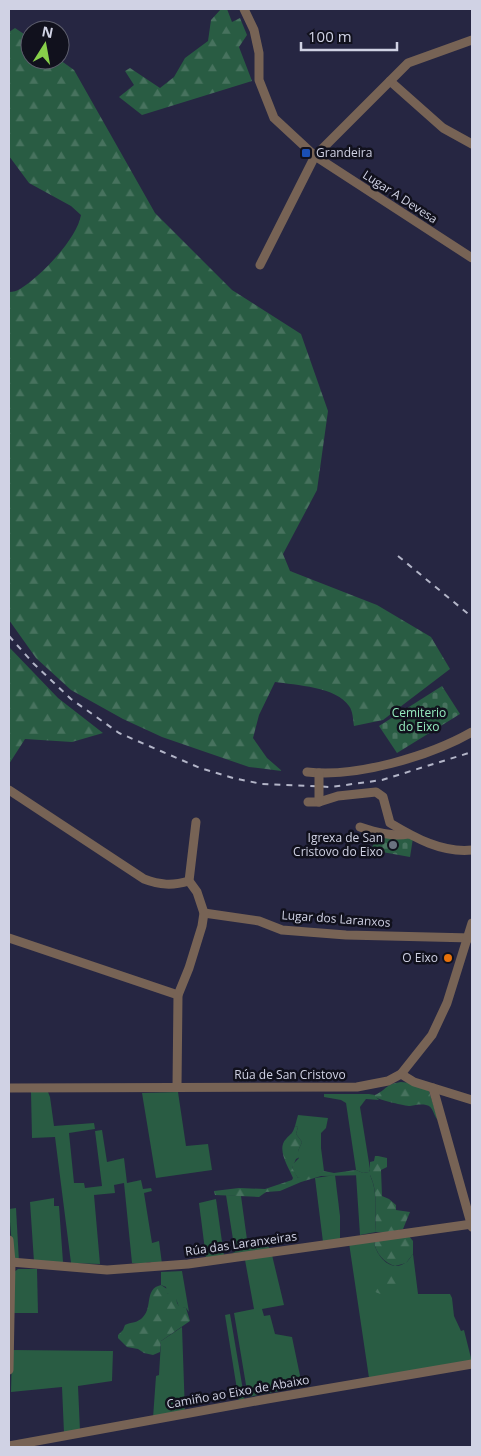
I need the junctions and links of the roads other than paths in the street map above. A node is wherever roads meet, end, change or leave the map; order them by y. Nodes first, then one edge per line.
1 (244, 9) edge
2 (472, 40) edge
3 (390, 81) junction
4 (472, 144) edge
5 (315, 156) junction
6 (472, 258) edge
7 (260, 265) dead end
8 (472, 732) edge
9 (307, 772) dead end
10 (319, 773) junction
11 (9, 790) edge
12 (308, 802) dead end
13 (320, 802) junction
14 (196, 822) dead end
15 (360, 827) dead end
16 (408, 834) junction
17 (472, 850) edge
18 (189, 881) junction
19 (204, 913) junction
20 (472, 923) edge
21 (9, 938) edge
22 (470, 938) edge
23 (178, 995) junction
24 (401, 1074) junction
25 (177, 1087) junction
26 (9, 1088) edge
27 (433, 1088) junction
28 (472, 1100) edge
29 (472, 1225) edge
30 (9, 1240) edge
31 (11, 1262) junction
32 (472, 1364) edge
33 (9, 1370) edge
34 (9, 1446) edge

1 - 5 street, Lugar A Devesa
2 - 3 street
3 - 4 street
3 - 5 street
5 - 6 street, Lugar A Devesa
5 - 7 street
8 - 10 street
9 - 10 street
10 - 13 street, bridge
11 - 18 street
12 - 13 street
13 - 16 street
14 - 18 street
15 - 16 street
16 - 17 street
18 - 19 street
19 - 22 street, Lugar dos Laranxos
19 - 23 street
20 - 22 street, Rúa de San Cristovo
21 - 23 street
22 - 24 street, Rúa de San Cristovo
23 - 25 street
24 - 25 street, Rúa de San Cristovo
24 - 27 street
25 - 26 street, Rúa de San Cristovo
27 - 28 street
27 - 29 street
29 - 31 street, Rúa das Laranxeiras
30 - 31 street
31 - 33 street
32 - 34 street, Camiño ao Eixo de Abaixo

